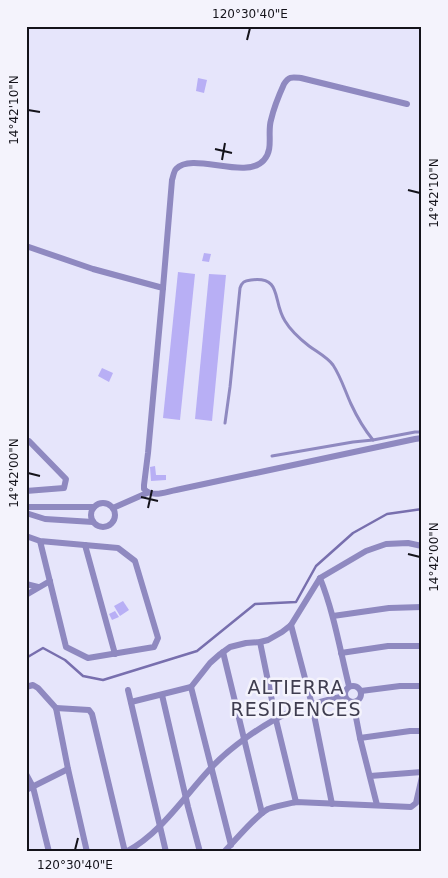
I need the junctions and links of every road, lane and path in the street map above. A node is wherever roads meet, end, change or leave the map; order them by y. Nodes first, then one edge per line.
1 (407, 104) dead end
2 (26, 246) edge
3 (163, 288) junction
4 (225, 423) dead end
5 (422, 432) edge
6 (422, 438) edge
7 (373, 440) junction
8 (26, 442) edge
9 (272, 456) dead end
10 (26, 491) edge
11 (147, 493) junction
12 (94, 507) junction
13 (26, 508) edge
14 (113, 508) junction
15 (26, 513) edge
16 (93, 522) junction
17 (26, 536) edge
18 (40, 541) junction
19 (85, 545) junction
20 (422, 546) edge
21 (320, 578) junction
22 (50, 581) junction
23 (26, 584) edge
24 (38, 587) junction
25 (26, 595) edge
26 (422, 607) edge
27 (333, 616) junction
28 (291, 625) junction
29 (260, 642) junction
30 (422, 646) edge
31 (222, 652) junction
32 (341, 653) junction
33 (115, 654) junction
34 (350, 686) junction
35 (422, 686) edge
36 (26, 687) edge
37 (191, 687) junction
38 (128, 690) dead end
39 (361, 691) junction
40 (162, 695) junction
41 (344, 696) junction
42 (131, 702) junction
43 (353, 702) junction
44 (312, 705) junction
45 (56, 708) junction
46 (276, 720) junction
47 (422, 731) edge
48 (360, 738) junction
49 (244, 739) junction
50 (211, 768) junction
51 (68, 769) junction
52 (422, 772) edge
53 (26, 774) edge
54 (370, 776) junction
55 (422, 777) edge
56 (33, 787) junction
57 (26, 790) edge
58 (186, 797) junction
59 (296, 802) junction
60 (332, 804) junction
61 (377, 805) junction
62 (262, 813) junction
63 (160, 826) junction
64 (231, 845) junction
65 (49, 852) edge
66 (87, 852) edge
67 (125, 852) edge
68 (166, 852) edge
69 (200, 852) edge
70 (224, 852) edge

1 - 3 street
2 - 3 street
3 - 11 street
4 - 7 lane
5 - 7 lane
6 - 11 street
7 - 9 lane
8 - 10 street
11 - 14 street
12 - 13 street
12 - 14 street
12 - 16 street
14 - 16 street
15 - 16 street
17 - 18 street
18 - 19 street
18 - 22 street
19 - 33 street
19 - 33 street
20 - 21 street
21 - 27 street
21 - 28 street
22 - 24 street
22 - 33 street
23 - 24 street
24 - 25 street
26 - 27 street
27 - 32 street
28 - 29 street
28 - 44 street
29 - 31 street
29 - 46 street
30 - 32 street
31 - 37 street
31 - 49 street
32 - 34 street
34 - 39 street
34 - 41 street
35 - 39 street
36 - 45 street
37 - 40 street
37 - 50 street
38 - 42 street
39 - 43 street
40 - 42 street
40 - 58 street
41 - 43 street
41 - 44 street
42 - 63 street
43 - 48 street
44 - 46 street
44 - 60 street
45 - 51 street
45 - 67 street
46 - 49 street
46 - 59 street
47 - 48 street
48 - 54 street
49 - 50 street
49 - 62 street
50 - 58 street
50 - 64 street
51 - 56 street
51 - 66 street
52 - 54 street
53 - 56 street
54 - 61 street
55 - 61 street
56 - 57 street
56 - 65 street
58 - 63 street
58 - 69 street
59 - 60 street
59 - 62 street
60 - 61 street
62 - 64 street
63 - 67 street
63 - 68 street
64 - 70 street

